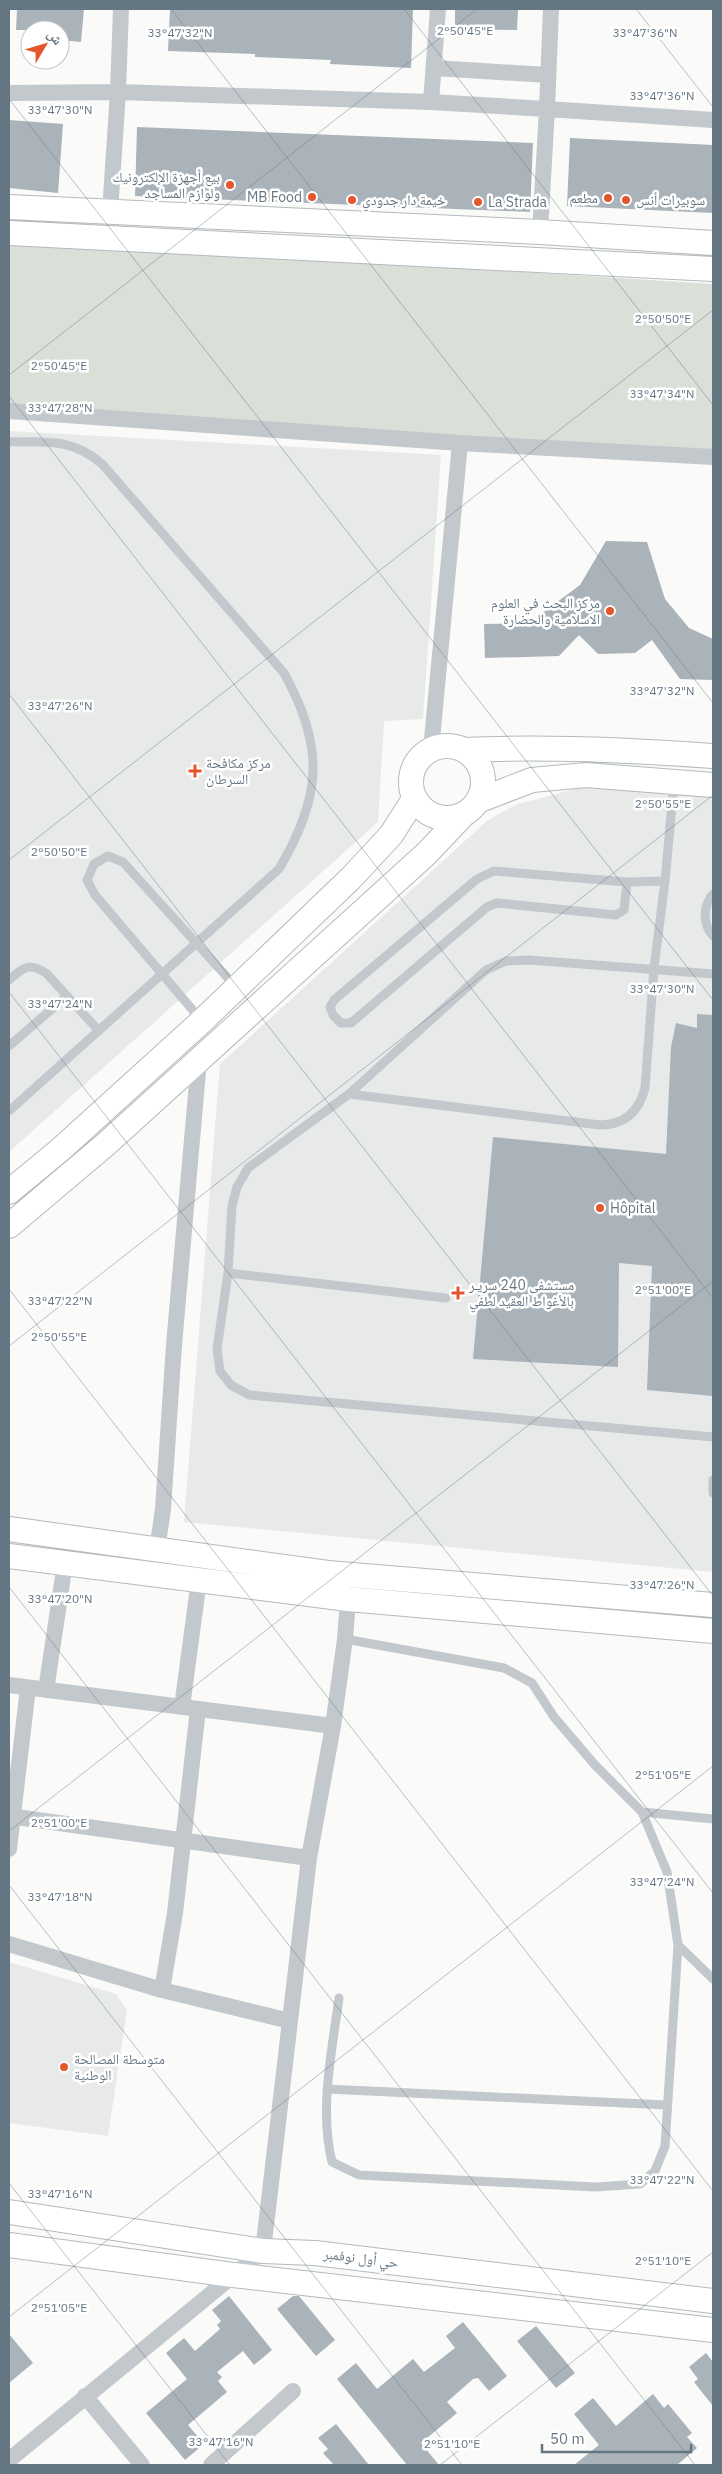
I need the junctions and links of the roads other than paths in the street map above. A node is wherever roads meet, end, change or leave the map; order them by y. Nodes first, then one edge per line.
1 (121, 9) edge
2 (438, 9) edge
3 (551, 9) edge
4 (435, 68) junction
5 (548, 75) junction
6 (118, 92) junction
7 (9, 93) edge
8 (431, 102) junction
9 (547, 109) junction
10 (713, 120) edge
11 (9, 207) edge
12 (110, 212) junction
13 (540, 232) junction
14 (9, 233) edge
15 (713, 243) edge
16 (713, 269) edge
17 (9, 412) edge
18 (9, 442) edge
19 (460, 443) junction
20 (713, 457) edge
21 (431, 750) junction
22 (464, 750) junction
23 (713, 756) edge
24 (674, 782) junction
25 (713, 785) edge
26 (414, 799) junction
27 (472, 808) junction
28 (627, 882) junction
29 (665, 882) junction
30 (713, 894) edge
31 (713, 936) edge
32 (195, 944) junction
33 (654, 968) junction
34 (162, 972) junction
35 (713, 974) edge
36 (9, 980) edge
37 (237, 988) junction
38 (67, 996) junction
39 (202, 1021) junction
40 (99, 1032) junction
41 (9, 1046) edge
42 (199, 1060) junction
43 (349, 1094) junction
44 (9, 1111) edge
45 (9, 1192) edge
46 (9, 1226) edge
47 (228, 1274) junction
48 (446, 1298) dead end
49 (713, 1437) edge
50 (713, 1480) edge
51 (713, 1493) edge
52 (9, 1529) edge
53 (157, 1550) junction
54 (9, 1556) edge
55 (64, 1563) junction
56 (350, 1574) junction
57 (199, 1580) junction
58 (348, 1599) junction
59 (713, 1605) edge
60 (713, 1631) edge
61 (345, 1639) junction
62 (9, 1685) edge
63 (28, 1688) junction
64 (46, 1690) junction
65 (190, 1708) junction
66 (334, 1726) junction
67 (642, 1812) junction
68 (11, 1817) edge
69 (713, 1819) edge
70 (184, 1840) junction
71 (9, 1849) edge
72 (309, 1858) junction
73 (9, 1944) edge
74 (678, 1945) junction
75 (713, 1980) edge
76 (162, 1990) junction
77 (339, 1998) dead end
78 (290, 2021) junction
79 (327, 2088) junction
80 (666, 2105) junction
81 (9, 2212) edge
82 (9, 2245) edge
83 (263, 2251) junction
84 (233, 2275) junction
85 (713, 2301) edge
86 (713, 2330) edge
87 (293, 2391) dead end
88 (85, 2396) junction
89 (9, 2460) edge
90 (142, 2465) edge
91 (211, 2465) edge

1 - 6 street
2 - 4 street
3 - 5 street
4 - 5 street
4 - 8 street
5 - 9 street
6 - 7 street
6 - 8 street
6 - 12 street
8 - 9 street
9 - 10 street
9 - 13 street
11 - 12 street
12 - 13 street
13 - 15 street
14 - 16 street
17 - 19 street
18 - 32 lane
19 - 20 street
19 - 21 street
21 - 22 street
21 - 26 street
22 - 23 street
22 - 27 street
24 - 25 street
24 - 27 street
24 - 29 lane
26 - 27 street
26 - 37 street
27 - 42 street
28 - 28 lane
28 - 29 lane
29 - 33 lane
30 - 31 lane
32 - 34 lane
32 - 34 lane
32 - 37 lane
33 - 35 lane
33 - 43 lane
33 - 43 lane
34 - 39 lane
34 - 40 lane
36 - 38 lane
37 - 39 street
38 - 40 lane
38 - 41 lane
39 - 45 street
40 - 44 lane
42 - 46 street
42 - 53 street
43 - 47 lane
47 - 48 lane
47 - 49 lane
50 - 51 lane
52 - 53 street
53 - 56 street
54 - 55 street
55 - 57 street
55 - 64 street
56 - 58 street
56 - 59 street
57 - 58 street
57 - 65 street
58 - 60 street
58 - 61 street
61 - 66 street
61 - 67 lane
62 - 63 street
63 - 64 street
63 - 68 street
64 - 65 street
65 - 66 street
65 - 70 street
66 - 72 street
67 - 69 lane
67 - 74 lane
68 - 70 street
68 - 71 street
70 - 72 street
70 - 76 street
72 - 78 street
73 - 76 street
74 - 75 lane
74 - 80 lane
76 - 78 street
77 - 79 lane
78 - 83 street
79 - 80 lane
79 - 80 lane
81 - 83 street, حي أول نوفمبر
82 - 84 street
83 - 84 street
83 - 85 street, حي أول نوفمبر
84 - 86 street
84 - 88 street
87 - 91 street
88 - 89 street
88 - 90 street

